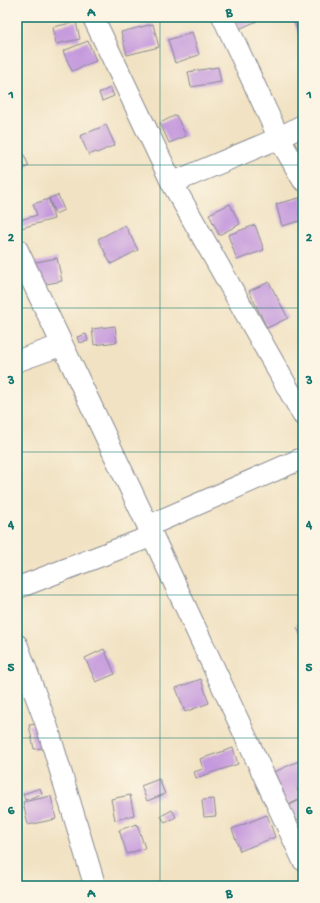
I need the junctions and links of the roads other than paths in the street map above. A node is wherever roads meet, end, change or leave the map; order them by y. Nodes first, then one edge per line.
1 (93, 17) edge
2 (223, 17) edge
3 (303, 125) edge
4 (279, 138) junction
5 (303, 180) edge
6 (172, 183) junction
7 (17, 249) edge
8 (62, 345) junction
9 (17, 361) edge
10 (303, 415) edge
11 (303, 458) edge
12 (150, 531) junction
13 (17, 588) edge
14 (17, 645) edge
15 (297, 828) edge
16 (303, 860) edge
17 (94, 886) edge

1 - 6 street
2 - 4 street
3 - 4 street
4 - 5 street
4 - 6 street
6 - 10 street
7 - 8 street
8 - 9 street
8 - 12 street
11 - 12 street
12 - 13 street
12 - 15 street
14 - 17 street
15 - 16 street

